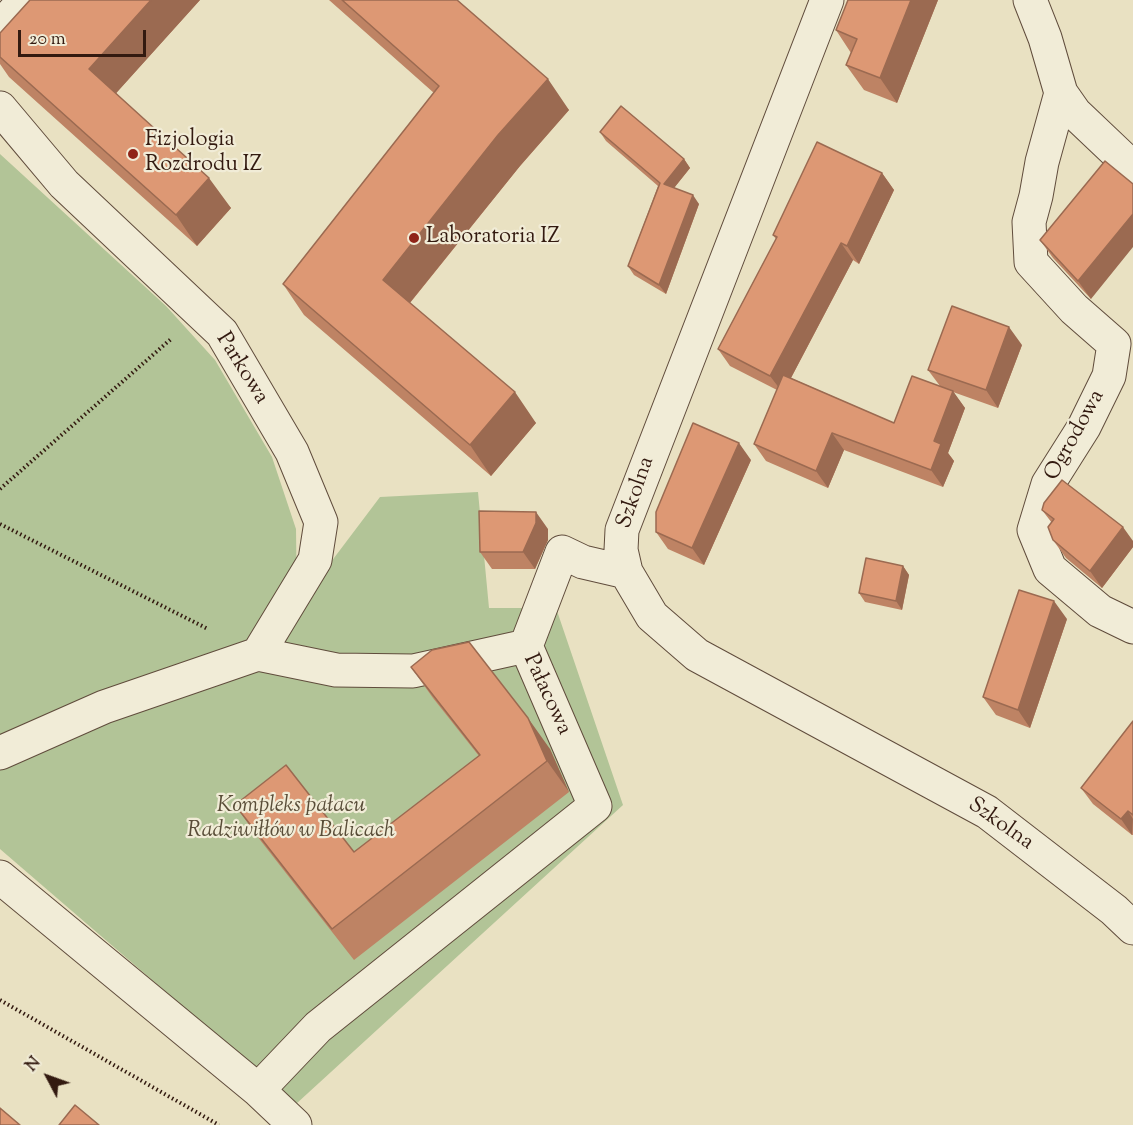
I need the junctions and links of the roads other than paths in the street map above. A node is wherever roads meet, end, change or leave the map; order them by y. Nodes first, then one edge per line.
1 (25, 0) edge
2 (827, 0) edge
3 (1030, 0) edge
4 (0, 27) edge
5 (1061, 93) junction
6 (0, 108) edge
7 (1133, 168) edge
8 (626, 572) junction
9 (1133, 627) edge
10 (526, 646) junction
11 (258, 654) junction
12 (0, 753) edge
13 (0, 877) edge
14 (1133, 928) edge
15 (258, 1090) junction
16 (295, 1125) edge

1 - 4 street
2 - 8 street, Szkolna
3 - 5 street
5 - 7 street
5 - 9 street, Ogrodowa
6 - 11 street, Parkowa
8 - 10 street
8 - 14 street, Szkolna
10 - 11 street, Pałacowa
10 - 15 street, Pałacowa
11 - 12 street
13 - 15 street
15 - 16 street

